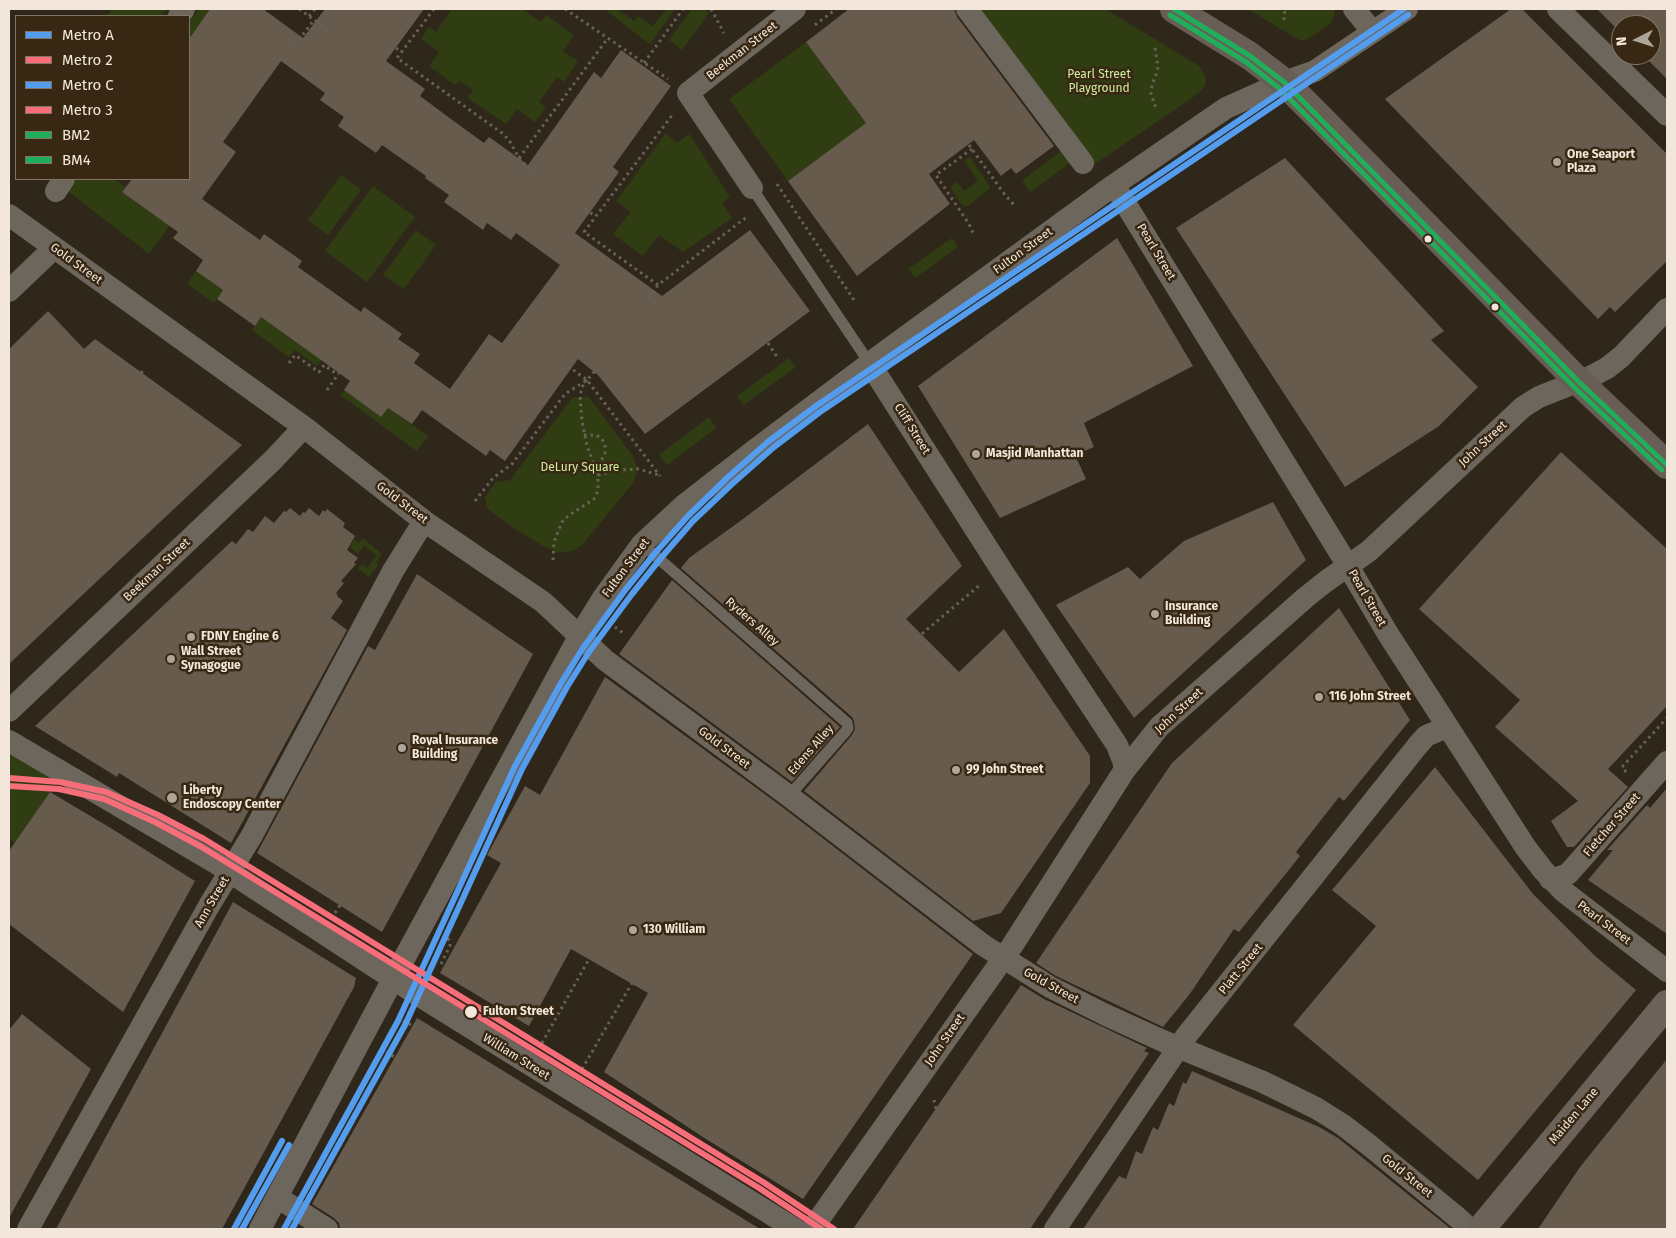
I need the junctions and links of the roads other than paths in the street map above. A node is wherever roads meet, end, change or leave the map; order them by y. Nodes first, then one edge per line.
1 (795, 9) edge
2 (966, 9) edge
3 (1174, 9) edge
4 (1354, 9) edge
5 (1407, 9) edge
6 (1558, 9) edge
7 (1373, 32) junction
8 (1284, 82) junction
9 (688, 93) joint
10 (1667, 115) edge
11 (1083, 162) dead end
12 (1114, 185) junction
13 (757, 197) joint
14 (9, 215) edge
15 (54, 248) junction
16 (9, 291) edge
17 (1667, 310) edge
18 (870, 364) junction
19 (1579, 382) junction
20 (304, 427) junction
21 (1667, 465) edge
22 (424, 521) junction
23 (642, 544) junction
24 (1348, 566) junction
25 (580, 635) junction
26 (9, 711) edge
27 (845, 720) joint
28 (1447, 727) junction
29 (9, 741) edge
30 (1667, 762) edge
31 (1124, 771) junction
32 (789, 796) junction
33 (230, 872) junction
34 (1550, 879) junction
35 (1003, 958) junction
36 (1667, 971) edge
37 (393, 980) junction
38 (1667, 1004) edge
39 (1178, 1048) junction
40 (277, 1197) junction
41 (28, 1229) edge
42 (260, 1229) edge
43 (327, 1229) edge
44 (795, 1229) edge
45 (812, 1229) edge
46 (1054, 1229) edge
47 (1470, 1229) edge
48 (1481, 1229) edge

1 - 9 street, Beekman Street
2 - 11 street
3 - 8 main road
4 - 7 street
5 - 7 street, Fulton Street
6 - 10 street
7 - 8 street, Fulton Street
8 - 12 street, Fulton Street
8 - 19 main road
9 - 13 street, Cliff Street
12 - 18 street, Fulton Street
12 - 24 street, Pearl Street
13 - 18 lane, Cliff Street
14 - 15 street, Gold Street
15 - 16 street
15 - 20 street, Gold Street
17 - 19 street, John Street
18 - 23 street, Fulton Street
18 - 31 street, Cliff Street
19 - 21 main road
19 - 24 street, John Street
20 - 22 street, Gold Street
20 - 26 street, Beekman Street
22 - 25 street, Gold Street
22 - 33 street, Ann Street
23 - 25 street, Fulton Street
23 - 27 lane, Ryders Alley
24 - 28 street, Pearl Street
24 - 31 street, John Street
25 - 32 street, Gold Street
25 - 37 street, Fulton Street
27 - 32 lane, Edens Alley
28 - 34 street, Pearl Street
28 - 39 street, Platt Street
29 - 33 street, William Street
30 - 34 street, Fletcher Street
31 - 35 street, John Street
32 - 35 street, Gold Street
33 - 37 street, William Street
33 - 41 street, Ann Street
34 - 36 street, Pearl Street
35 - 39 street, Gold Street
35 - 45 street, John Street
37 - 40 street, Fulton Street
37 - 44 street, William Street
38 - 48 street, Maiden Lane
39 - 46 street, Platt Street
39 - 47 street, Gold Street
40 - 42 street, Fulton Street
40 - 43 street

